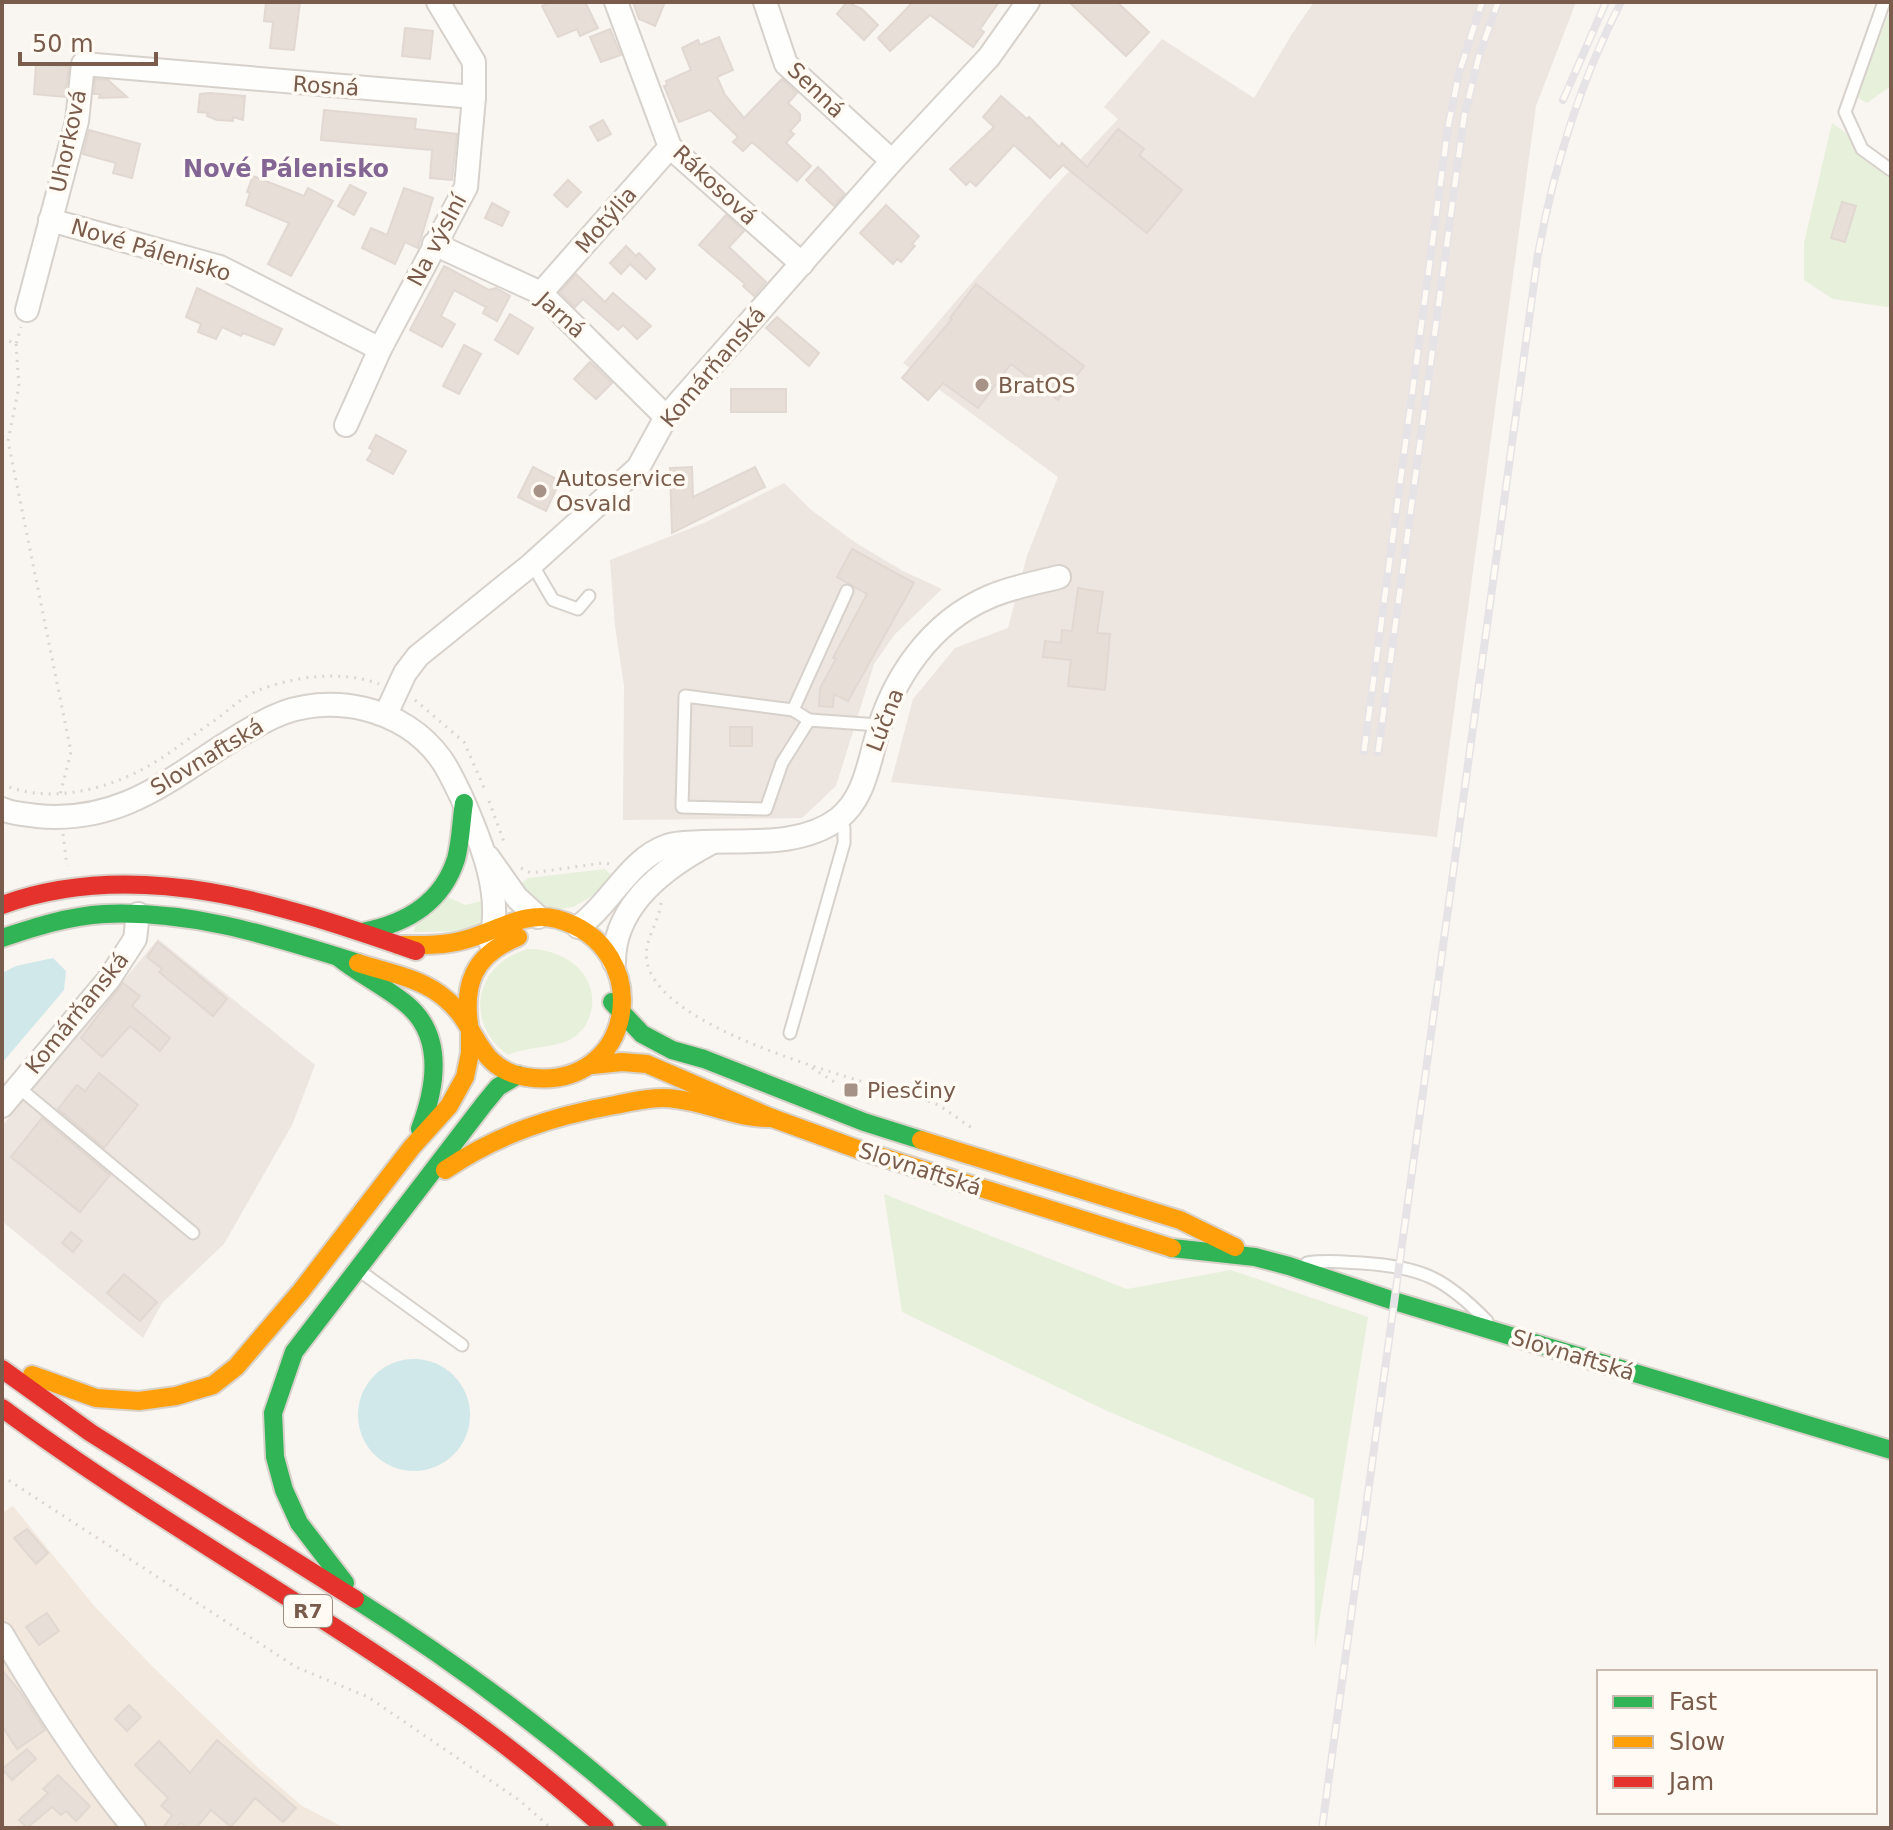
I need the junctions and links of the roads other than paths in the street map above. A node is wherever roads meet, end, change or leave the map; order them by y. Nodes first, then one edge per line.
1 (438, 2) edge
2 (616, 2) edge
3 (765, 2) edge
4 (1028, 2) edge
5 (1884, 2) edge
6 (83, 64) joint
7 (474, 97) junction
8 (670, 147) junction
9 (892, 161) junction
10 (1891, 170) edge
11 (50, 220) junction
12 (434, 244) junction
13 (802, 264) junction
14 (541, 293) junction
15 (27, 310) road end
16 (380, 349) junction
17 (666, 417) junction
18 (346, 425) dead end
19 (532, 564) junction
20 (1059, 577) dead end
21 (847, 591) dead end
22 (589, 596) dead end
23 (793, 710) junction
24 (386, 714) junction
25 (809, 720) junction
26 (879, 725) junction
27 (464, 803) junction
28 (2, 809) edge
29 (840, 818) junction
30 (713, 842) junction
31 (483, 849) junction
32 (2, 905) edge
33 (138, 914) junction
34 (538, 917) junction
35 (493, 929) junction
36 (362, 932) junction
37 (568, 932) junction
38 (2, 938) edge
39 (398, 945) junction
40 (487, 953) junction
41 (338, 957) junction
42 (614, 962) junction
43 (391, 973) junction
44 (616, 991) junction
45 (623, 1016) junction
46 (470, 1033) junction
47 (790, 1033) dead end
48 (704, 1059) junction
49 (469, 1063) junction
50 (592, 1065) junction
51 (518, 1075) junction
52 (18, 1087) junction
53 (498, 1087) junction
54 (705, 1089) junction
55 (2, 1106) edge
56 (772, 1118) junction
57 (412, 1147) junction
58 (416, 1191) junction
59 (193, 1233) dead end
60 (1255, 1257) junction
61 (1289, 1266) junction
62 (357, 1269) junction
63 (1499, 1333) junction
64 (462, 1345) dead end
65 (2, 1366) edge
66 (2, 1408) edge
67 (1891, 1450) edge
68 (360, 1602) junction
69 (2, 1634) edge
70 (134, 1828) edge
71 (605, 1828) edge
72 (658, 1828) edge

1 - 7 street, Na výslní
2 - 8 street, Rákosová
3 - 9 street, Senná
4 - 9 street, Komárňanská
5 - 10 lane
6 - 7 street, Rosná
6 - 11 street, Uhorková
7 - 12 street, Na výslní
8 - 13 street, Rákosová
8 - 14 street, Motýlia
9 - 13 street, Komárňanská
11 - 15 street, Uhorková
11 - 16 street, Nové Pálenisko
12 - 14 street, Jarná
12 - 16 street, Na výslní
13 - 17 street, Komárňanská
14 - 17 street, Jarná
16 - 18 street, Na výslní
17 - 19 street, Komárňanská
19 - 22 lane
19 - 24 street, Komárňanská
20 - 26 street, Lúčna
21 - 23 lane
23 - 25 lane
23 - 25 lane
24 - 27 street, Slovnaftská
24 - 28 street, Slovnaftská
25 - 26 lane
26 - 29 street, Lúčna
27 - 31 street, Slovnaftská
27 - 36 main road
29 - 30 street
29 - 47 lane
30 - 37 street
30 - 42 street
31 - 34 street, Slovnaftská
31 - 35 street, Slovnaftská
32 - 36 main road
33 - 38 main road
33 - 41 main road
33 - 52 street, Komárňanská
34 - 35 main road
34 - 37 main road
35 - 39 main road
35 - 40 street, Slovnaftská
36 - 39 main road
37 - 40 main road
37 - 42 main road
37 - 44 main road
39 - 40 main road
40 - 46 main road
41 - 43 main road
41 - 57 main road
42 - 44 main road
43 - 46 main road
43 - 49 main road
44 - 45 main road, Slovnaftská
44 - 48 main road, Slovnaftská
44 - 51 main road
45 - 48 main road, Slovnaftská
45 - 50 main road
46 - 49 main road
46 - 51 main road
48 - 60 main road, Slovnaftská
49 - 53 main road
49 - 57 main road
50 - 51 main road, Slovnaftská
50 - 54 main road, Slovnaftská
51 - 53 main road
52 - 55 street, Komárňanská
52 - 59 lane
53 - 54 main road
53 - 58 main road
54 - 56 main road, Slovnaftská
56 - 58 main road
56 - 60 main road, Slovnaftská
57 - 65 main road
58 - 62 main road
60 - 61 main road, Slovnaftská
61 - 63 main road, Slovnaftská
61 - 63 lane
62 - 64 lane
62 - 68 main road
63 - 67 main road, Slovnaftská
65 - 68 main road, R7
66 - 71 main road, R7
68 - 72 main road, R7
69 - 70 street

